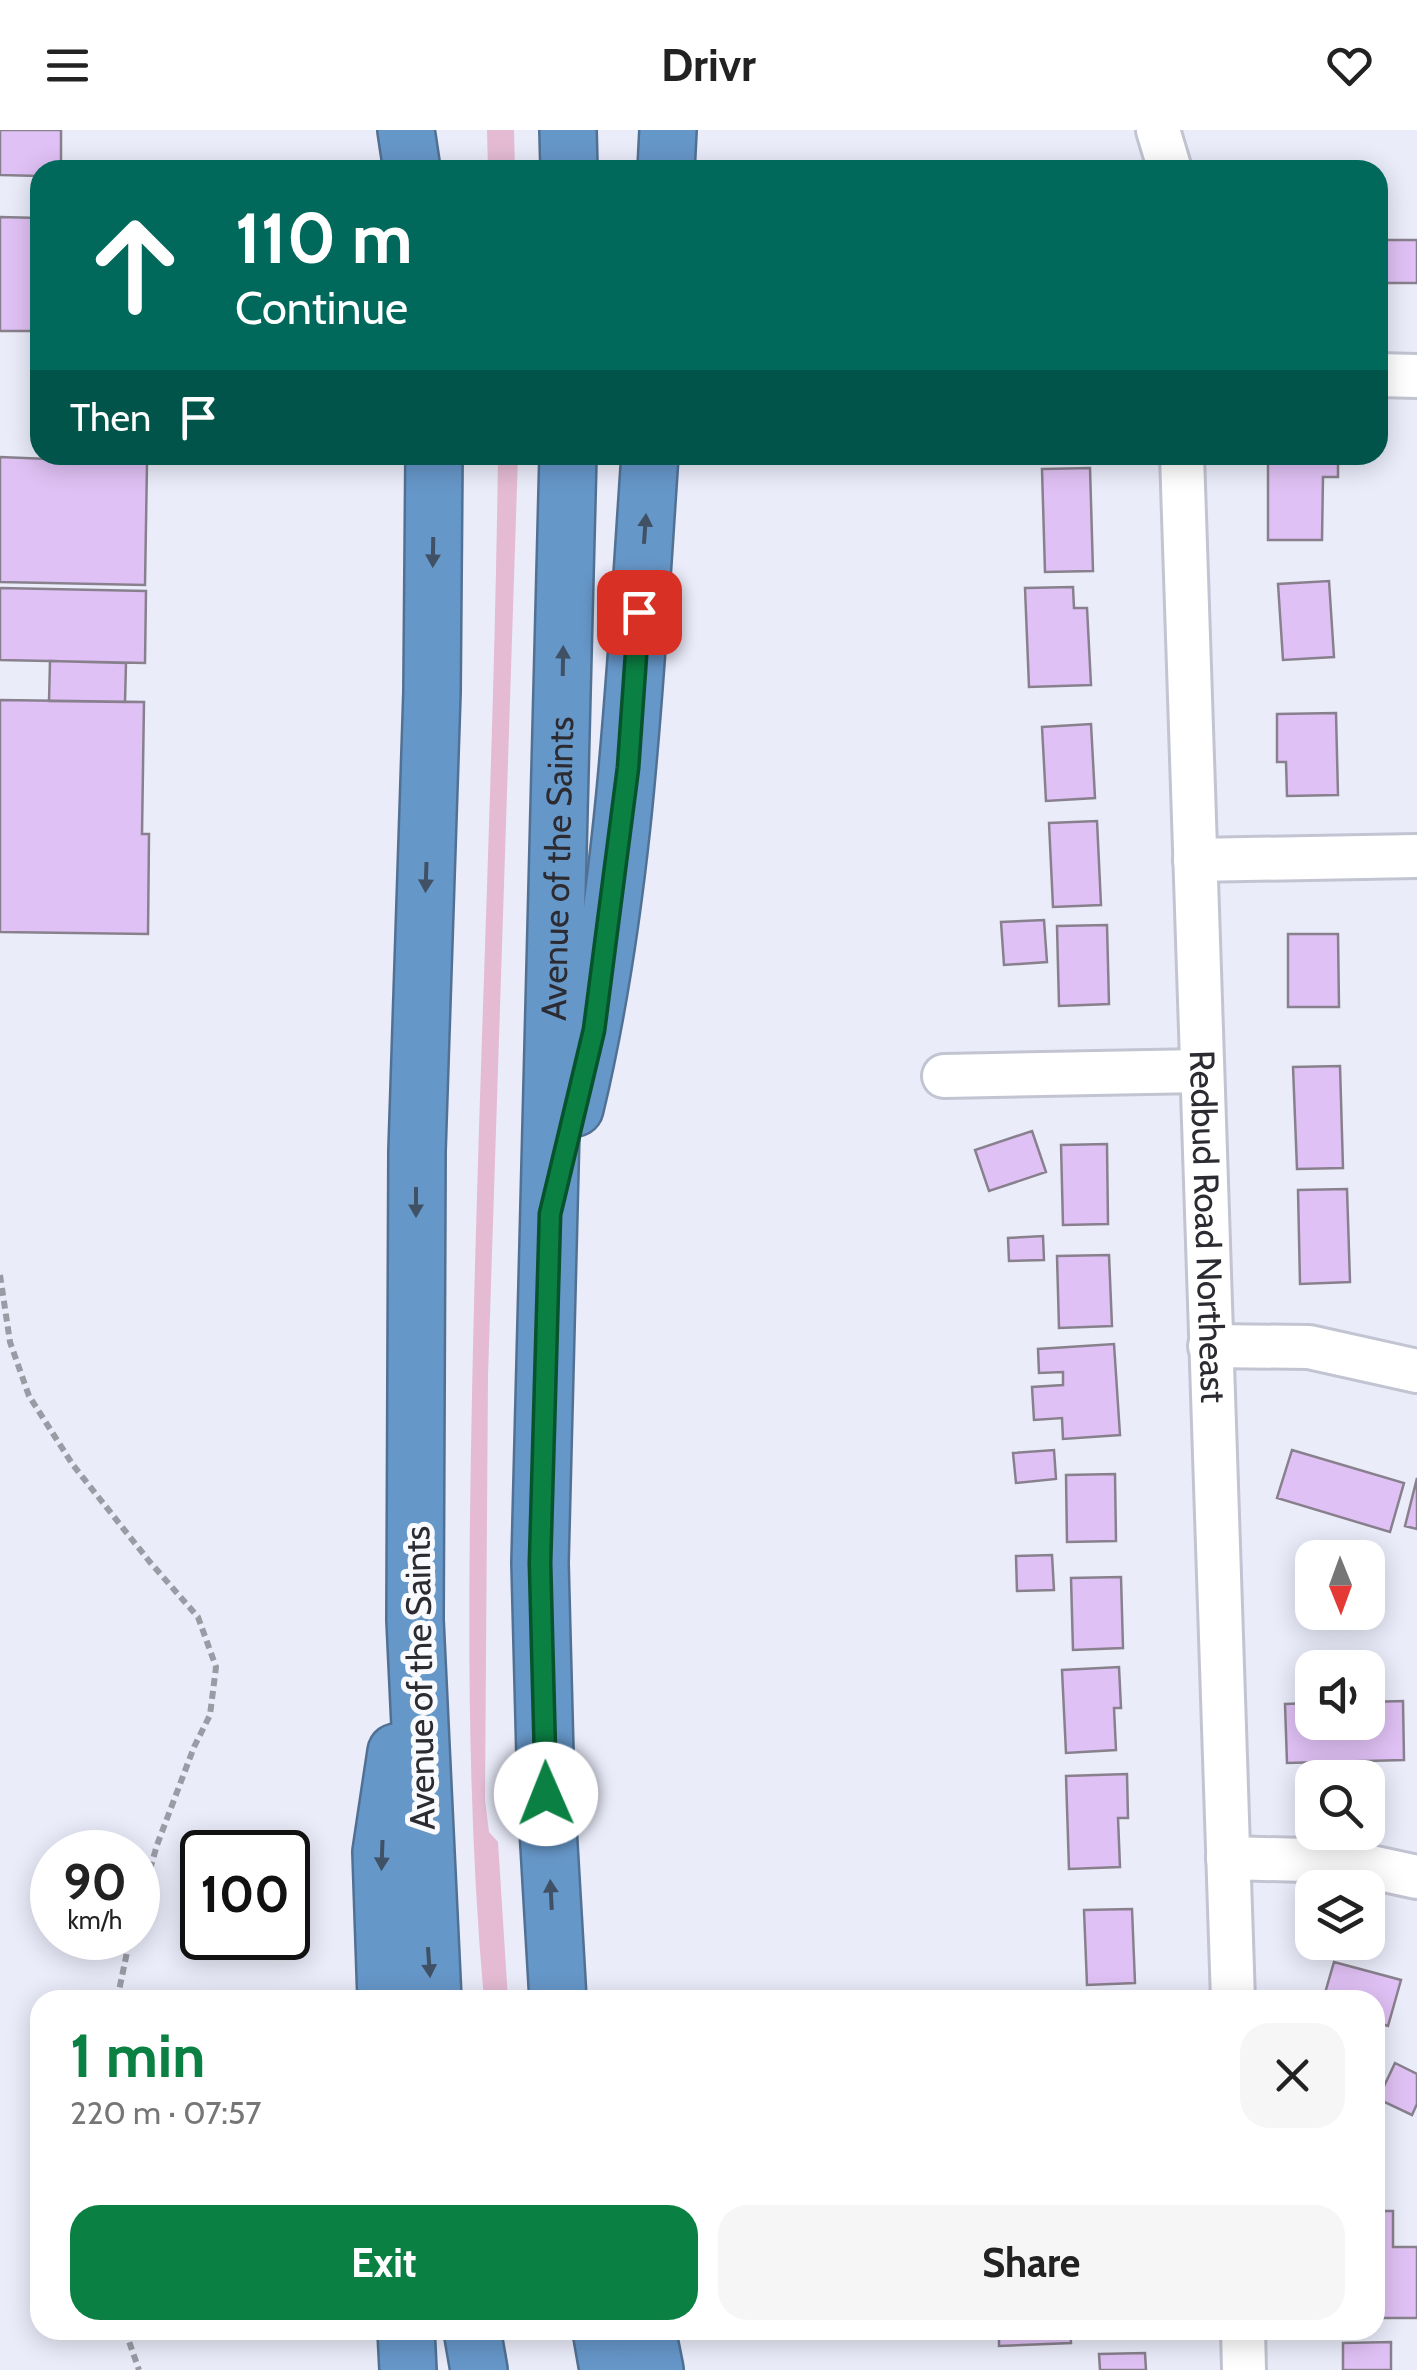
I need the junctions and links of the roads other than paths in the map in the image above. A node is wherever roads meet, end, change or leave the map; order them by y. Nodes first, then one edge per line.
1 (406, 130) edge
2 (431, 130) edge
3 (568, 130) edge
4 (668, 130) edge
5 (1158, 130) edge
6 (410, 160) edge
7 (432, 160) edge
8 (569, 160) edge
9 (666, 160) edge
10 (1167, 160) edge
11 (1388, 375) edge
12 (1417, 376) edge
13 (434, 465) edge
14 (568, 465) edge
15 (649, 465) edge
16 (1182, 465) edge
17 (1417, 856) edge
18 (1195, 860) junction
19 (1201, 1071) junction
20 (944, 1076) dead end
21 (550, 1214) junction
22 (1210, 1346) junction
23 (1417, 1372) edge
24 (415, 1620) junction
25 (1228, 1858) junction
26 (1417, 1878) edge
27 (386, 1990) edge
28 (433, 1990) edge
29 (558, 1990) edge
30 (1233, 1990) edge
31 (406, 2340) edge
32 (474, 2340) edge
33 (603, 2340) edge
34 (649, 2340) edge
35 (1242, 2340) edge
36 (408, 2370) edge
37 (478, 2370) edge
38 (608, 2370) edge
39 (656, 2370) edge
40 (1244, 2370) edge

1 - 6 highway
2 - 7 highway
3 - 8 highway
4 - 9 highway
5 - 10 street
11 - 12 street
13 -> 24 highway, Avenue of the Saints
21 -> 14 highway, Avenue of the Saints
21 -> 15 highway
16 - 18 street, Redbud Road Northeast
17 - 18 street
18 - 19 street, Redbud Road Northeast
19 - 20 street
19 - 22 street, Redbud Road Northeast
29 -> 21 highway, Avenue of the Saints
22 - 23 street
22 - 25 street, Redbud Road Northeast
24 -> 27 highway
24 -> 28 highway, Avenue of the Saints
25 - 26 street
25 - 30 street, Redbud Road Northeast
31 - 36 highway
32 - 37 highway
33 - 38 highway
34 - 39 highway
35 - 40 street

